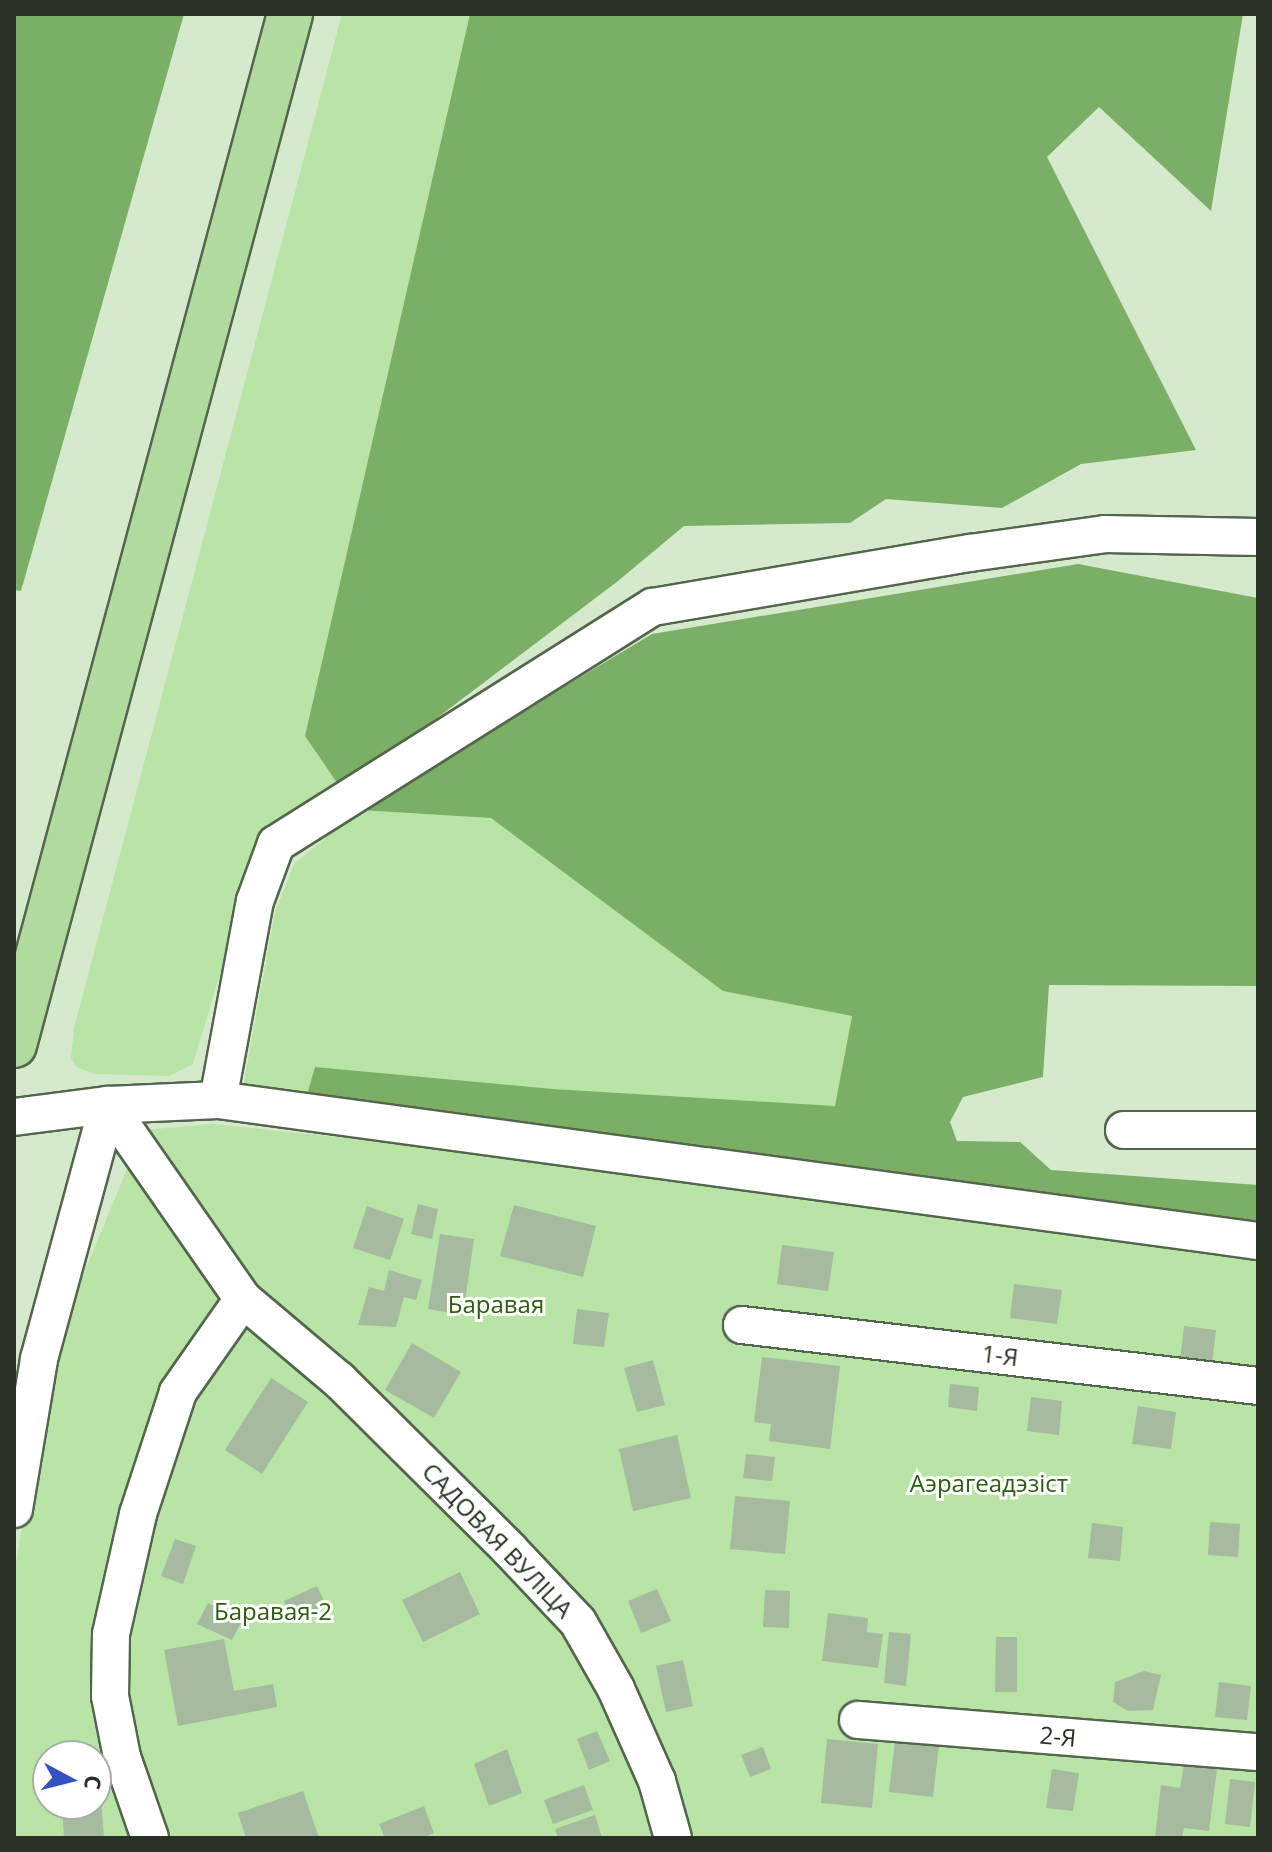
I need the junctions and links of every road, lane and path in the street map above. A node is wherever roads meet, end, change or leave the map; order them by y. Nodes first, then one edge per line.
1 (290, 14) edge
2 (1258, 537) edge
3 (14, 1045) edge
4 (218, 1100) junction
5 (108, 1105) junction
6 (14, 1117) edge
7 (1124, 1130) dead end
8 (1258, 1130) edge
9 (1258, 1241) edge
10 (243, 1299) junction
11 (742, 1325) dead end
12 (1258, 1386) edge
13 (14, 1509) edge
14 (858, 1720) dead end
15 (1258, 1752) edge
16 (150, 1838) edge
17 (673, 1838) edge

1 - 3 main road
2 - 4 street
4 - 5 street
4 - 9 street
5 - 6 street
5 - 10 street, САДОВАЯ ВУЛІЦА
5 - 13 street
7 - 8 street
10 - 16 street
10 - 17 street, САДОВАЯ ВУЛІЦА
11 - 12 street, 1-Я
14 - 15 street, 2-Я

